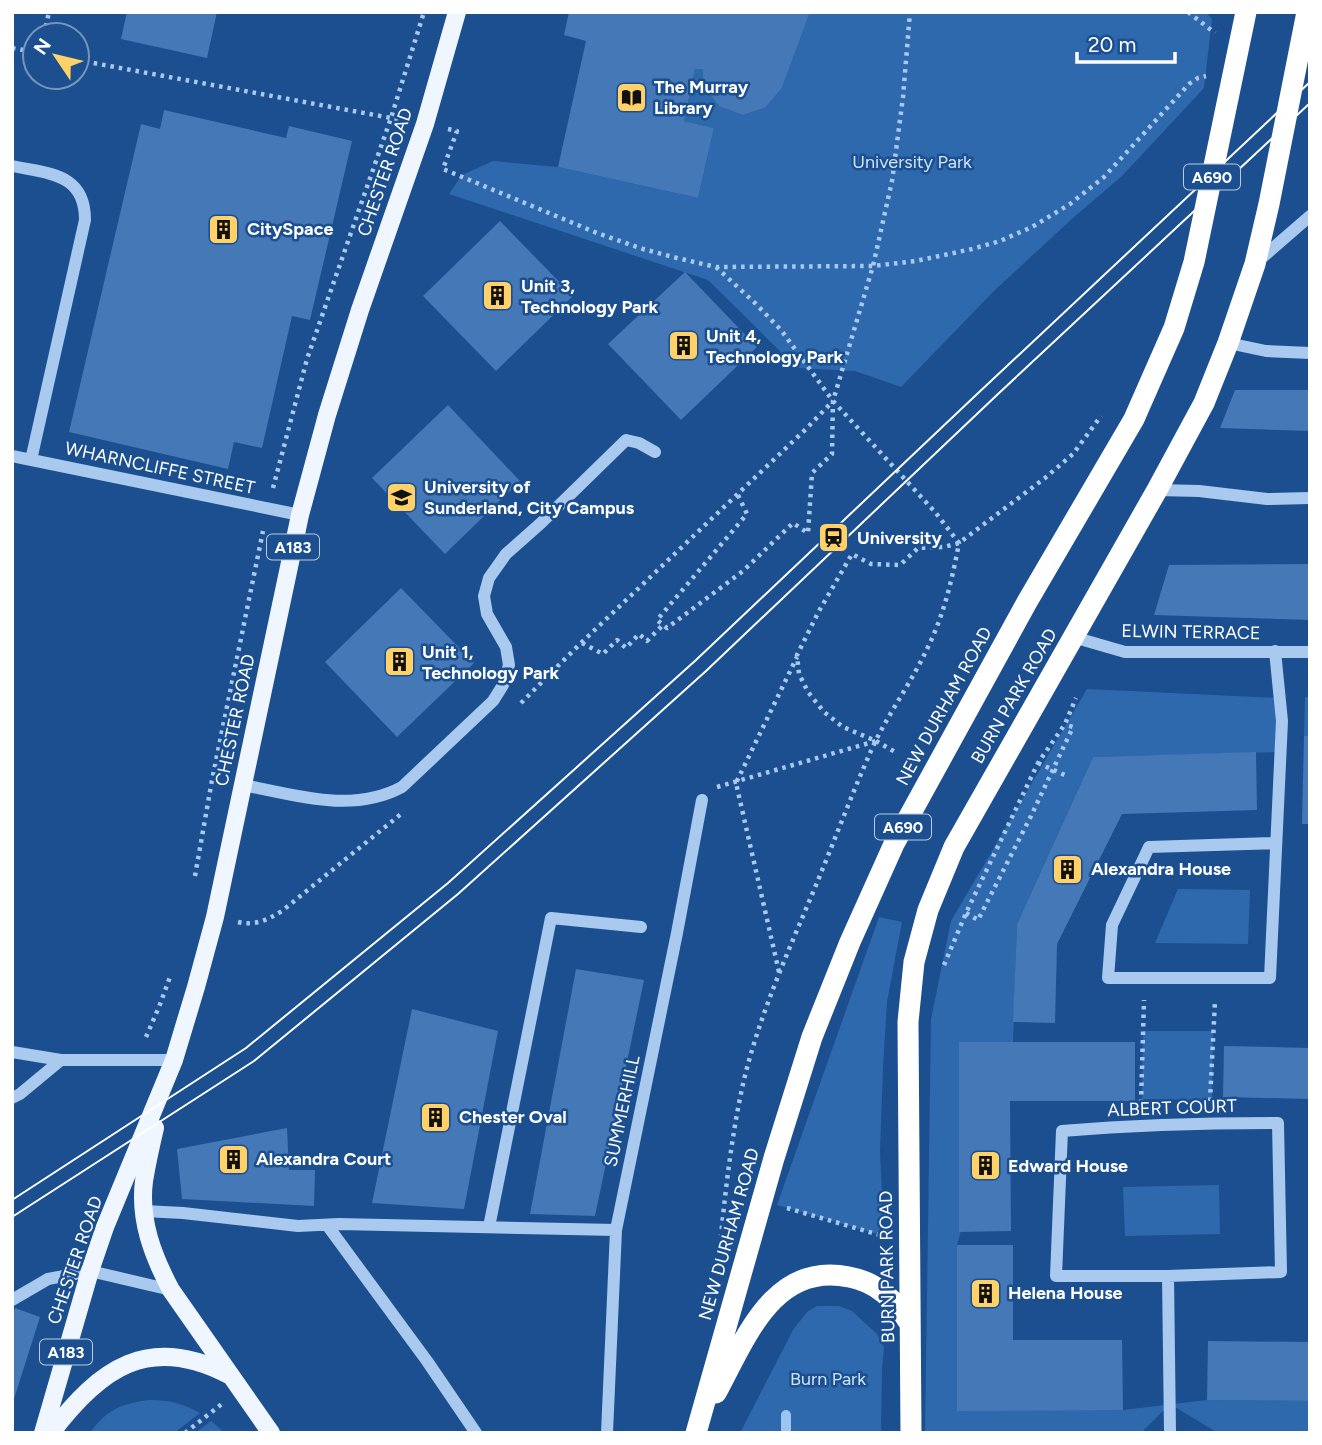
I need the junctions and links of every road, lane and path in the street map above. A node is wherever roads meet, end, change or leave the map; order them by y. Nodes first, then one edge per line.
1 (457, 12) edge
2 (910, 12) edge
3 (1188, 12) edge
4 (1247, 12) edge
5 (1307, 12) edge
6 (1222, 38) dead end
7 (91, 63) edge
8 (1232, 86) junction
9 (425, 124) junction
10 (12, 166) edge
11 (1310, 216) edge
12 (1255, 264) junction
13 (873, 266) junction
14 (716, 267) junction
15 (1228, 343) junction
16 (1310, 353) edge
17 (833, 401) junction
18 (1105, 412) dead end
19 (654, 452) dead end
20 (12, 456) edge
21 (31, 460) junction
22 (1157, 490) junction
23 (738, 495) dead end
24 (1310, 498) edge
25 (300, 515) junction
26 (959, 543) junction
27 (663, 625) junction
28 (1073, 637) junction
29 (581, 643) dead end
30 (1275, 651) junction
31 (1310, 652) edge
32 (797, 655) junction
33 (1076, 698) dead end
34 (1065, 724) junction
35 (876, 741) junction
36 (897, 753) dead end
37 (1038, 763) junction
38 (1067, 776) dead end
39 (736, 782) junction
40 (243, 785) junction
41 (702, 800) joint
42 (1276, 843) junction
43 (966, 913) junction
44 (641, 927) dead end
45 (779, 973) junction
46 (940, 973) dead end
47 (1216, 977) junction
48 (1144, 978) junction
49 (12, 1052) edge
50 (61, 1060) junction
51 (173, 1060) junction
52 (162, 1090) junction
53 (12, 1098) edge
54 (1209, 1122) junction
55 (1141, 1125) junction
56 (726, 1190) junction
57 (762, 1201) junction
58 (144, 1212) junction
59 (327, 1225) junction
60 (489, 1227) junction
61 (616, 1230) junction
62 (721, 1238) dead end
63 (909, 1244) junction
64 (90, 1271) junction
65 (1168, 1276) junction
66 (171, 1290) junction
67 (12, 1300) edge
68 (910, 1324) junction
69 (236, 1383) junction
70 (696, 1431) edge
71 (43, 1433) edge
72 (51, 1433) edge
73 (185, 1433) edge
74 (271, 1433) edge
75 (476, 1433) edge
76 (607, 1433) edge
77 (911, 1433) edge
78 (1170, 1433) edge

1 - 9 main road, CHESTER ROAD / A183
2 - 13 path
3 - 6 path
4 - 8 highway, NEW DURHAM ROAD / A690
5 - 12 highway, BURN PARK ROAD / A690
7 - 9 path
8 - 13 path
8 - 57 highway, NEW DURHAM ROAD / A690
9 - 14 path
9 - 25 main road, CHESTER ROAD / A183
10 - 21 street
11 - 12 street
12 - 15 highway, BURN PARK ROAD / A690
13 - 14 path
13 - 17 path
14 - 17 path
15 - 16 street
15 - 22 highway, BURN PARK ROAD / A690
17 - 26 path
17 - 27 path
18 - 26 path
19 - 40 street
20 - 21 street, WHARNCLIFFE STREET
21 - 25 street, WHARNCLIFFE STREET
22 - 24 street
22 - 28 highway, BURN PARK ROAD / A690
23 - 27 path
25 - 40 main road, CHESTER ROAD / A183
26 - 32 path
26 - 35 path
27 - 29 path
28 - 30 street, ELWIN TERRACE
28 - 63 highway, BURN PARK ROAD / A690
30 - 31 street, ELWIN TERRACE
30 - 42 street
32 - 35 path
32 - 39 path
33 - 34 path
34 - 37 path
34 - 43 path
35 - 36 path
35 - 39 path
35 - 45 path
37 - 38 path
37 - 43 path
39 - 41 path
39 - 45 path
40 - 51 main road, CHESTER ROAD / A183
41 - 61 street, SUMMERHILL
42 - 47 street
42 - 48 street
43 - 46 path
44 - 60 street
45 - 56 path
47 - 48 street
47 - 54 path
48 - 55 path
49 - 50 street
50 - 51 street
50 - 53 street
51 - 52 main road, CHESTER ROAD / A183
52 - 58 main road
52 - 64 main road, CHESTER ROAD / A183
54 - 55 street, ALBERT COURT
54 - 65 street, ALBERT COURT
55 - 65 street, ALBERT COURT
56 - 57 path
56 - 62 path
57 - 63 path
57 - 70 highway, NEW DURHAM ROAD / A690
58 - 59 street
58 - 66 main road
59 - 60 street
59 - 75 street
60 - 61 street
61 - 76 street, SUMMERHILL
63 - 68 highway, BURN PARK ROAD / A690
64 - 66 street
64 - 67 street
64 - 71 main road, CHESTER ROAD / A183
65 - 78 street
66 - 69 main road
68 - 70 highway, A690
68 - 77 highway, BURN PARK ROAD / A690
69 - 72 main road
69 - 73 path
69 - 74 main road

